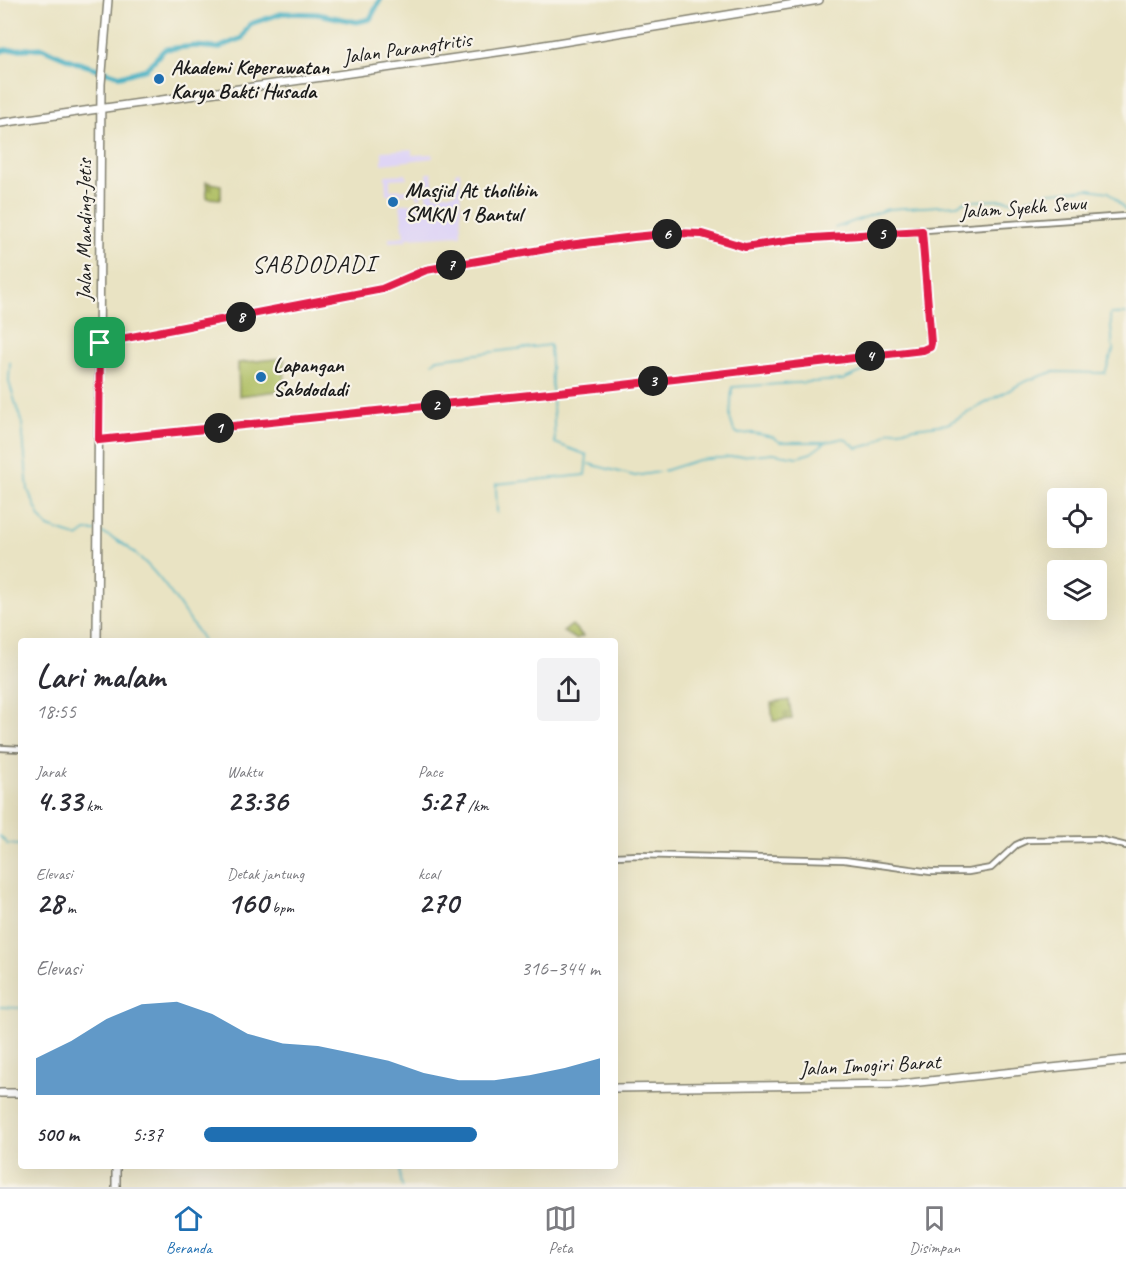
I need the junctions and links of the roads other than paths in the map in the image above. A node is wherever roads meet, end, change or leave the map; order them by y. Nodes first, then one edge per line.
1 (108, 0) edge
2 (819, 0) edge
3 (101, 108) junction
4 (0, 123) edge
5 (1126, 216) edge
6 (922, 231) junction
7 (100, 343) junction
8 (99, 440) junction
9 (97, 638) edge
10 (0, 748) edge
11 (18, 749) edge
12 (1126, 846) edge
13 (618, 856) edge
14 (1126, 1060) edge
15 (618, 1088) edge
16 (0, 1093) edge
17 (18, 1093) edge
18 (116, 1169) edge
19 (116, 1187) edge

1 - 3 main road, Jalan Manding-Jetis
2 - 3 main road, Jalan Parangtritis
3 - 4 main road, Jalan Parangtritis
3 - 7 main road, Jalan Manding-Jetis
5 - 6 street, Jalam Syekh Sewu
6 - 7 street, Jalam Syekh Sewu
6 - 8 street
7 - 8 main road, Jalan Manding-Jetis
8 - 9 main road, Jalan Manding-Jetis
10 - 11 street
12 - 13 street
14 - 15 main road, Jalan Imogiri Barat
16 - 17 main road
18 - 19 main road

